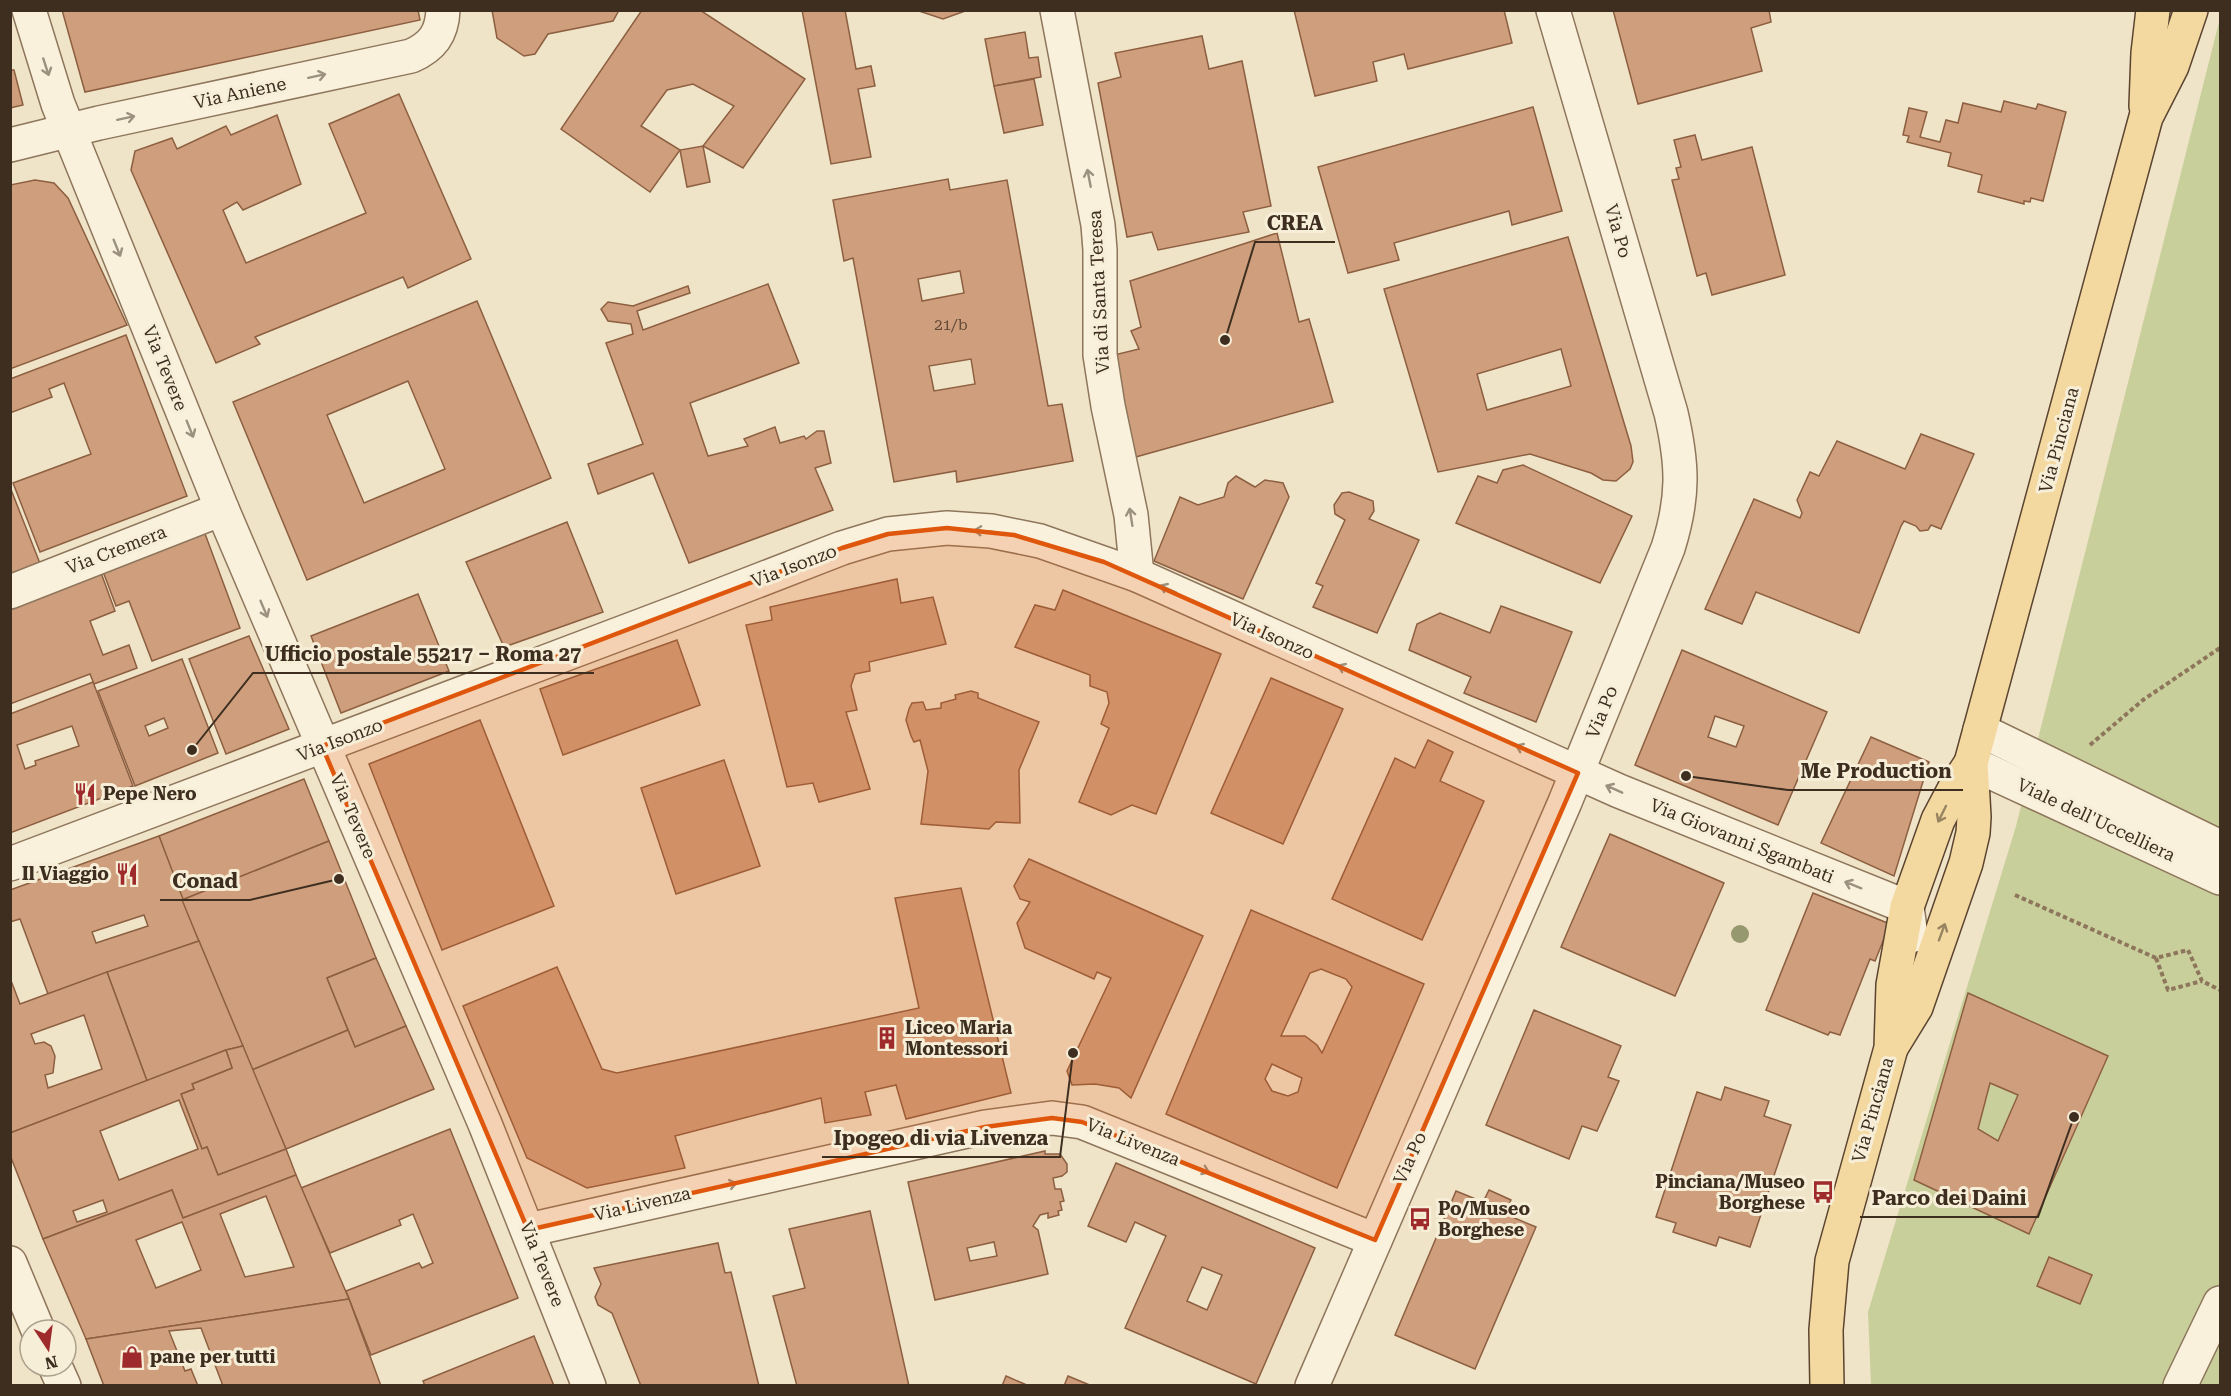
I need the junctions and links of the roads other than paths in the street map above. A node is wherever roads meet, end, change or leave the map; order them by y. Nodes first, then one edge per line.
1 (29, 10) edge
2 (442, 10) edge
3 (1057, 10) edge
4 (1553, 10) edge
5 (2191, 10) edge
6 (2153, 11) edge
7 (2178, 50) junction
8 (2146, 117) junction
9 (69, 131) junction
10 (10, 146) edge
11 (222, 509) junction
12 (1137, 575) junction
13 (10, 592) edge
14 (1980, 730) junction
15 (322, 746) junction
16 (1971, 763) junction
17 (1578, 772) junction
18 (2220, 847) edge
19 (10, 864) edge
20 (2220, 878) edge
21 (1907, 907) junction
22 (1916, 1007) junction
23 (1891, 1048) junction
24 (528, 1230) junction
25 (1375, 1240) junction
26 (10, 1263) edge
27 (2220, 1303) edge
28 (25, 1318) edge
29 (589, 1386) edge
30 (1312, 1386) edge
31 (1827, 1386) edge
32 (2180, 1386) edge

1 -> 9 street, Via Tevere
9 -> 2 street, Via Aniene
12 -> 3 street, Via di Santa Teresa
4 - 17 street, Via Po
5 - 7 main road, Via Pinciana
6 - 7 street
6 - 8 main road, Via Pinciana
7 - 8 main road, Via Pinciana
8 - 14 main road, Via Pinciana
9 - 10 street, Via Aniene
9 -> 11 street, Via Tevere
11 - 13 street, Via Cremera
11 -> 15 street, Via Tevere
12 -> 15 street, Via Isonzo
17 -> 12 street, Via Isonzo
14 - 16 main road, Via Pinciana
14 - 18 street, Viale dell'Uccelliera
15 - 19 street, Via Isonzo
15 - 24 street, Via Tevere
16 - 20 street, Viale dell'Uccelliera
16 -> 21 main road, Via Pinciana
22 -> 16 main road, Via Pinciana
21 -> 17 street, Via Giovanni Sgambati
17 - 25 street, Via Po
21 - 22 street, Via Pinciana
21 - 23 main road, Via Pinciana
22 - 23 main road, Via Pinciana
23 - 31 main road, Via Pinciana
24 -> 25 street, Via Livenza
24 - 29 street, Via Tevere
25 - 30 street, Via Po
26 - 28 street
27 - 32 street

